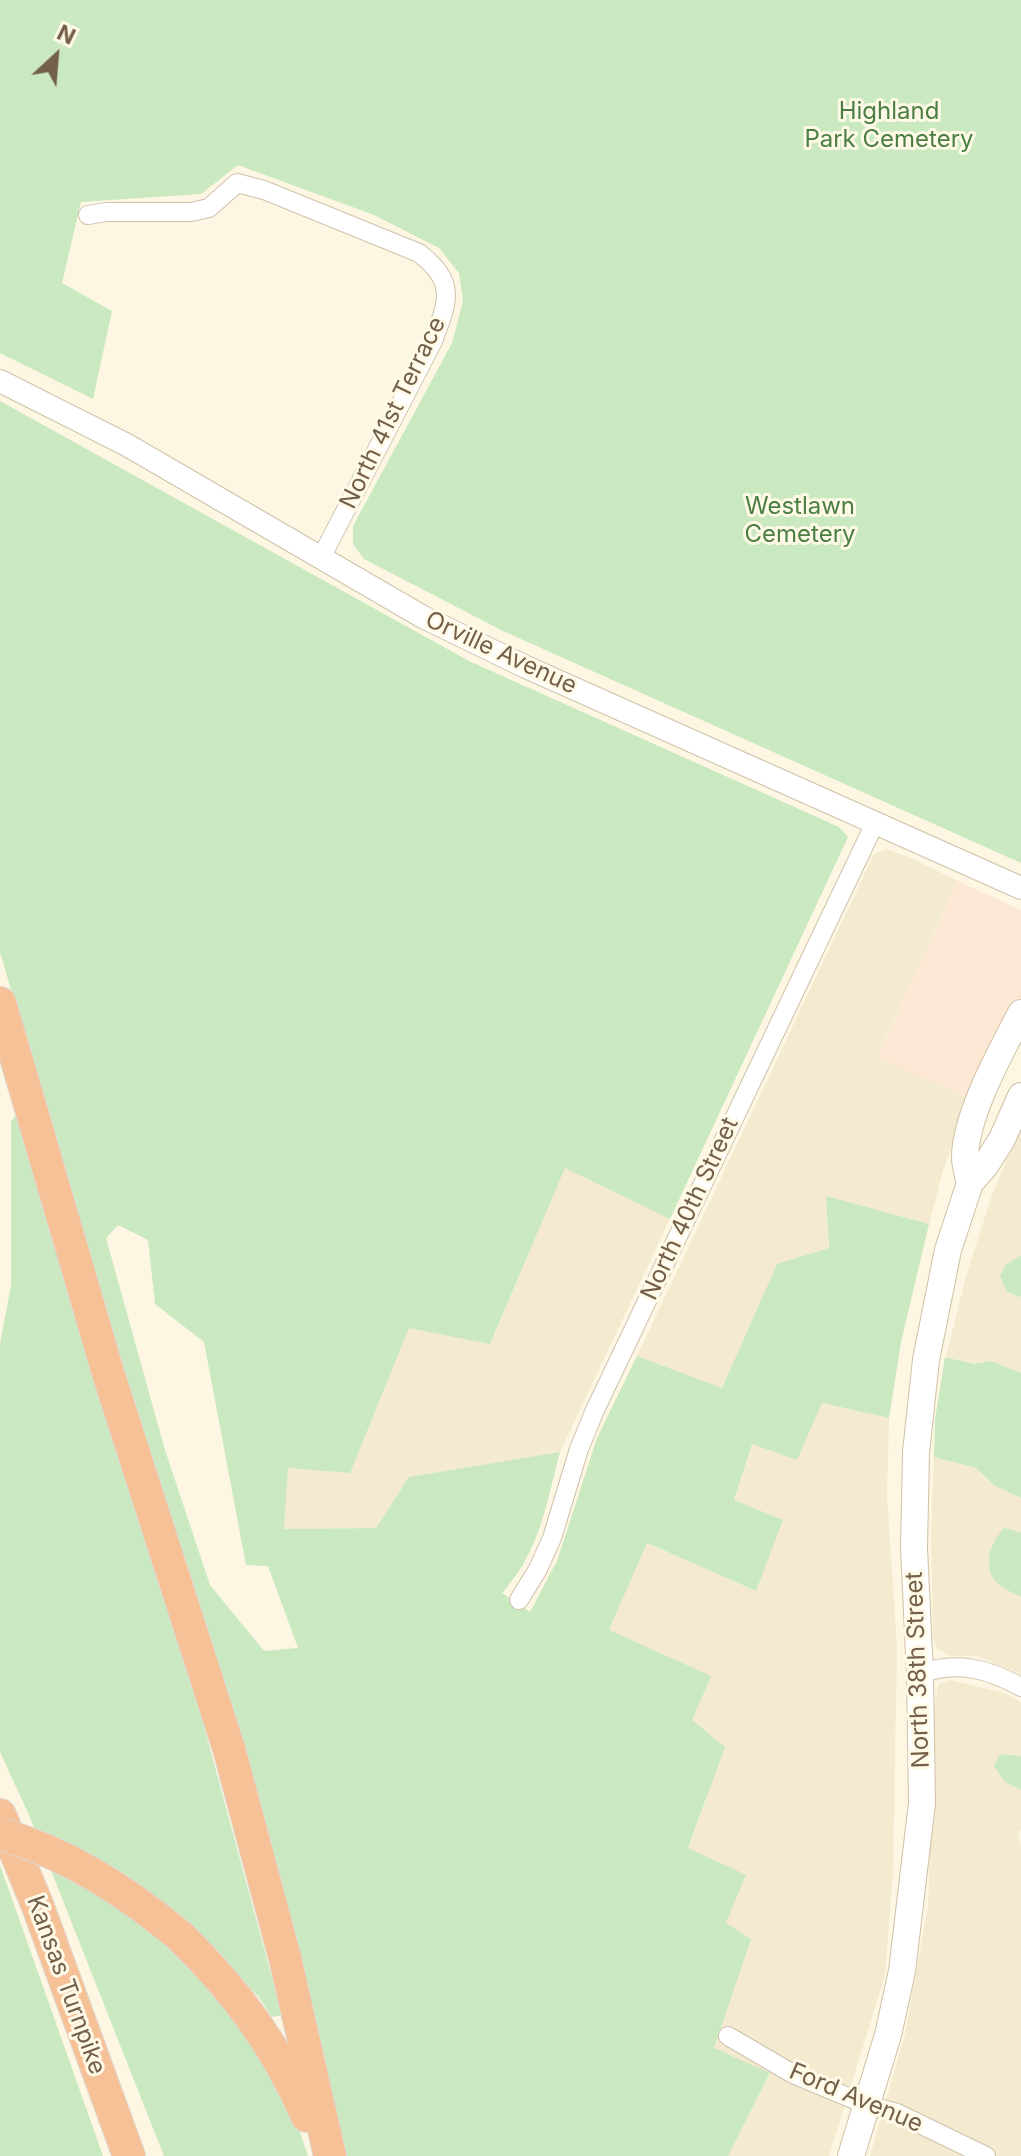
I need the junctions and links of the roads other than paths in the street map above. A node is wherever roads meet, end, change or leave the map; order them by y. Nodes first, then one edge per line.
1 (88, 215) dead end
2 (0, 381) edge
3 (321, 558) junction
4 (875, 823) junction
5 (1021, 888) edge
6 (0, 1003) edge
7 (1021, 1013) edge
8 (1021, 1096) edge
9 (970, 1183) junction
10 (519, 1600) dead end
11 (920, 1674) junction
12 (1021, 1687) edge
13 (0, 1815) edge
14 (0, 1834) edge
15 (728, 2036) dead end
16 (867, 2105) junction
17 (129, 2156) edge
18 (324, 2156) edge
19 (330, 2156) edge
20 (851, 2156) edge
21 (986, 2156) edge

1 - 3 street, North 41st Terrace
2 - 3 street, Orville Avenue
3 - 4 street, Orville Avenue
4 - 5 street, Orville Avenue
4 - 10 street, North 40th Street
6 - 19 highway
7 - 9 main road, North 38th Street
8 - 9 main road, North 38th Street
9 - 11 main road, North 38th Street
11 - 12 street
11 - 16 main road, North 38th Street
13 - 17 highway, Kansas Turnpike
14 - 18 highway, bridge
15 - 16 street, Ford Avenue
16 - 20 main road, North 38th Street
16 - 21 street, Ford Avenue

